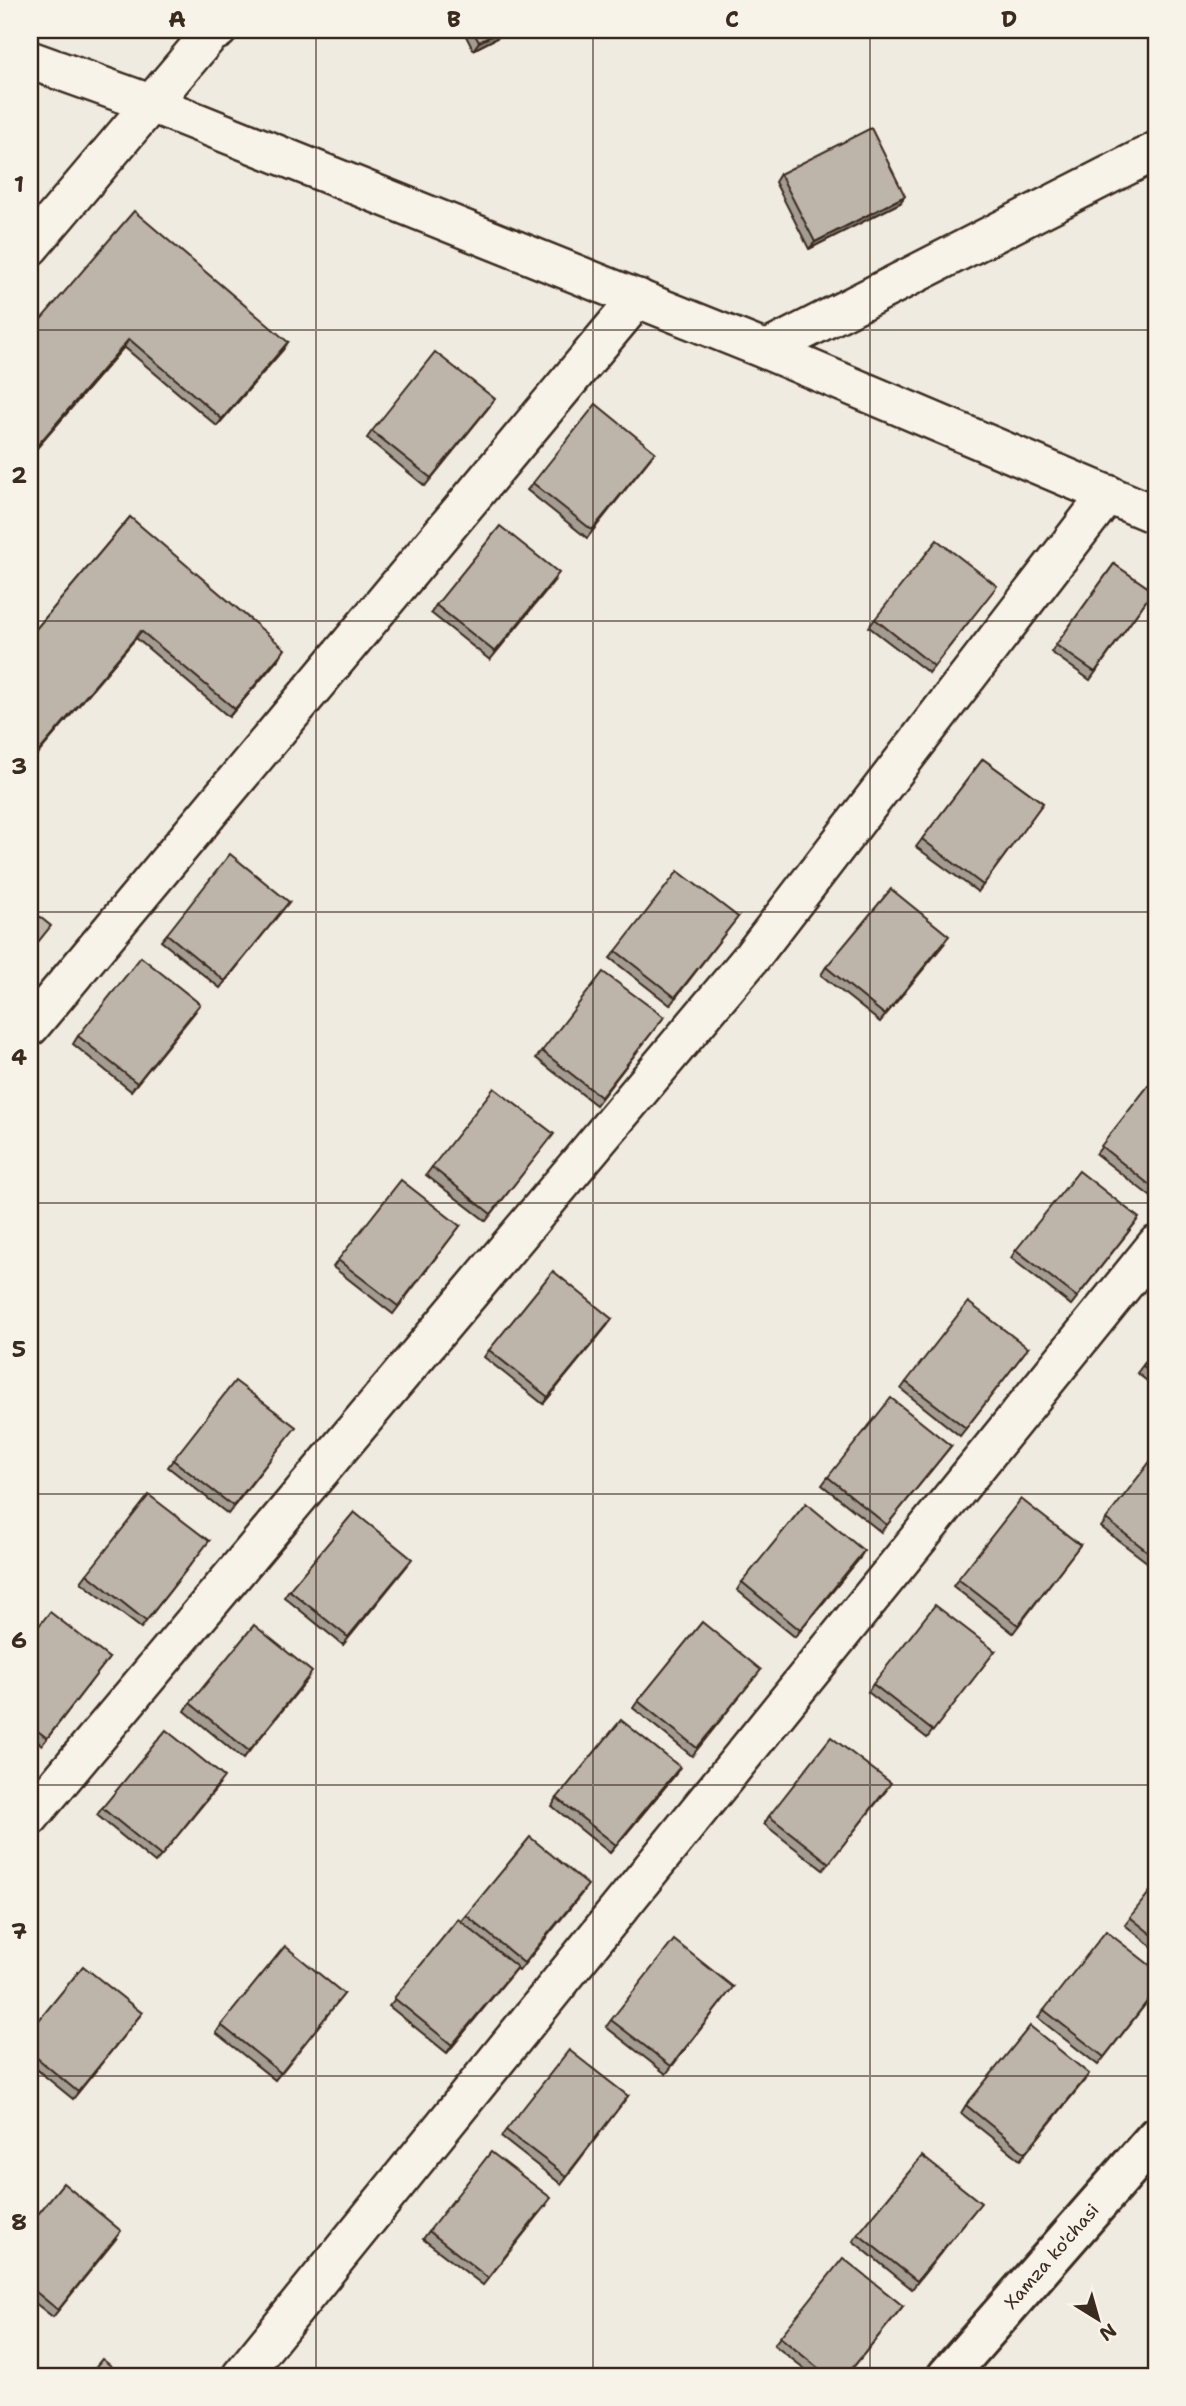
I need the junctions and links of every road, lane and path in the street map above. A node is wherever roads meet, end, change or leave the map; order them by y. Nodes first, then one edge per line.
1 (218, 30) edge
2 (30, 60) edge
3 (152, 104) junction
4 (1156, 151) edge
5 (30, 247) edge
6 (638, 298) junction
7 (766, 350) junction
8 (1108, 494) junction
9 (1156, 515) edge
10 (30, 1027) edge
11 (1156, 1245) edge
12 (30, 1817) edge
13 (1156, 2137) edge
14 (241, 2376) edge
15 (947, 2376) edge

1 - 3 street
2 - 3 street
3 - 5 street
3 - 6 street
4 - 7 street
6 - 7 street
6 - 10 street
7 - 8 street
8 - 9 street
8 - 12 street
11 - 14 street
13 - 15 street, Xamza ko'chasi

